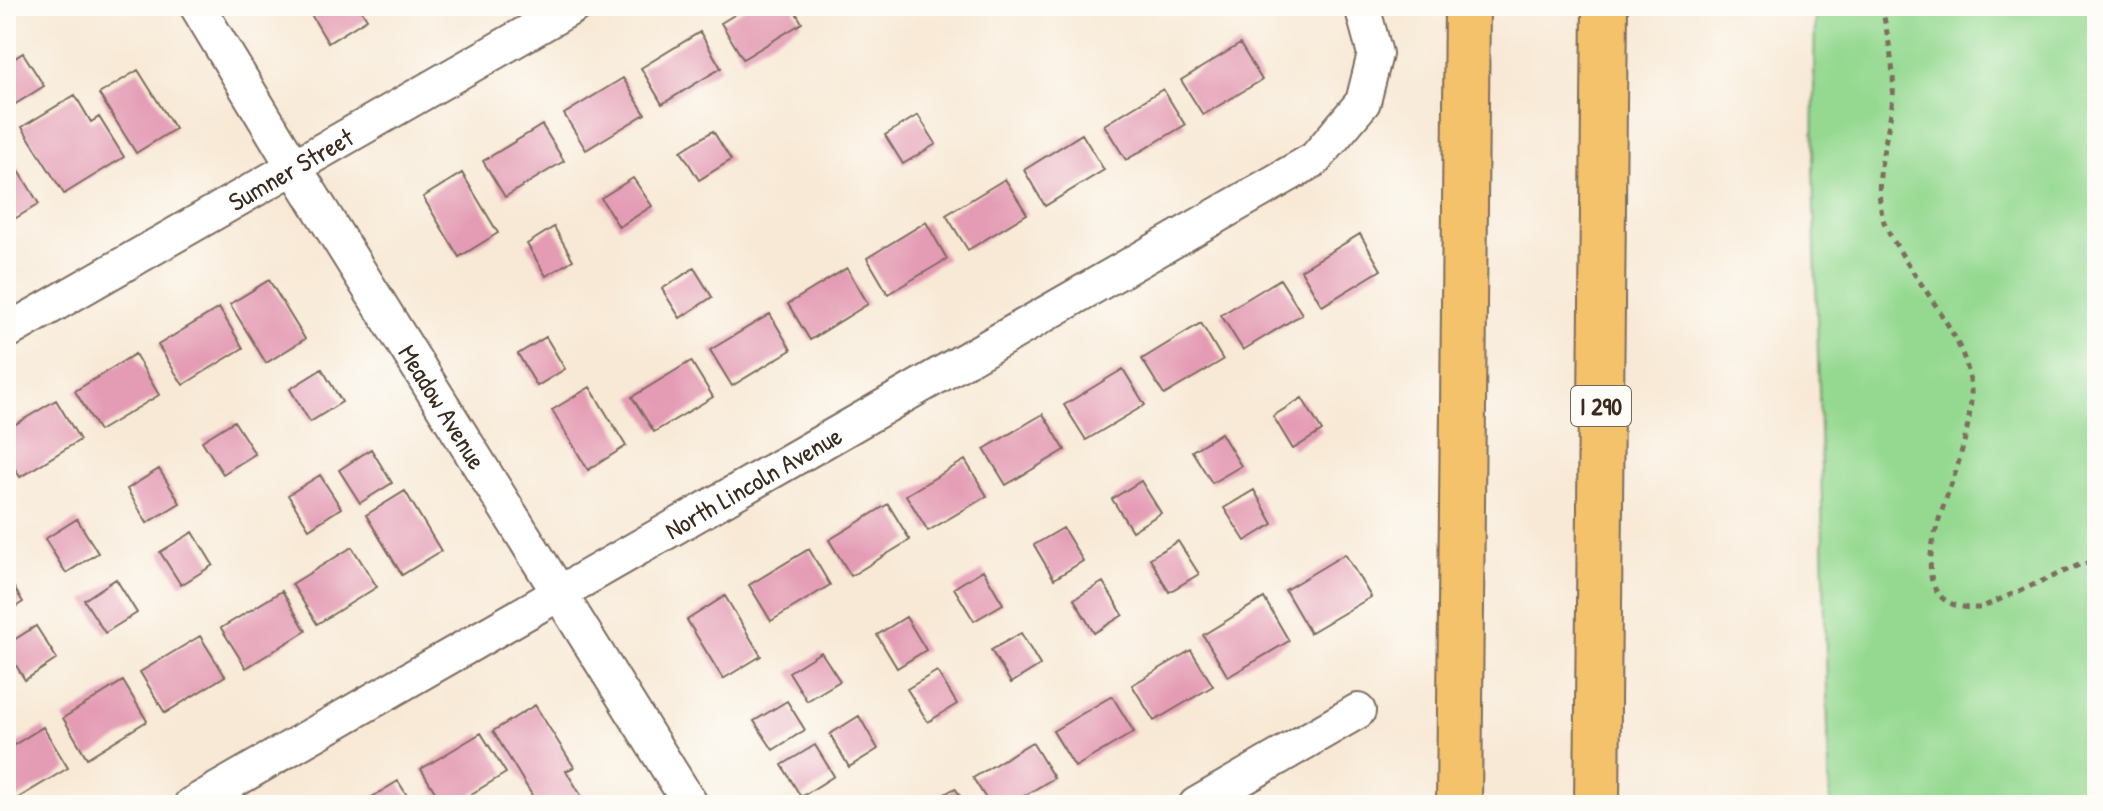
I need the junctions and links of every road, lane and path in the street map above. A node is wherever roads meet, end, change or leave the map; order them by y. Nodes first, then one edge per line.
1 (197, 6) edge
2 (574, 6) edge
3 (1362, 6) edge
4 (1467, 6) edge
5 (1605, 6) edge
6 (1882, 6) edge
7 (294, 167) junction
8 (6, 332) edge
9 (2097, 561) edge
10 (559, 593) junction
11 (1358, 711) dead end
12 (191, 805) edge
13 (691, 805) edge
14 (1196, 805) edge
15 (1459, 805) edge
16 (1597, 805) edge

1 - 7 street, Meadow Avenue
2 - 7 street, Sumner Street
3 - 10 street, North Lincoln Avenue
4 - 15 highway
5 - 16 highway, I 290
6 - 9 path
7 - 8 street, Sumner Street
7 - 10 street, Meadow Avenue
10 - 12 street, North Lincoln Avenue
10 - 13 street, Meadow Avenue
11 - 14 street

